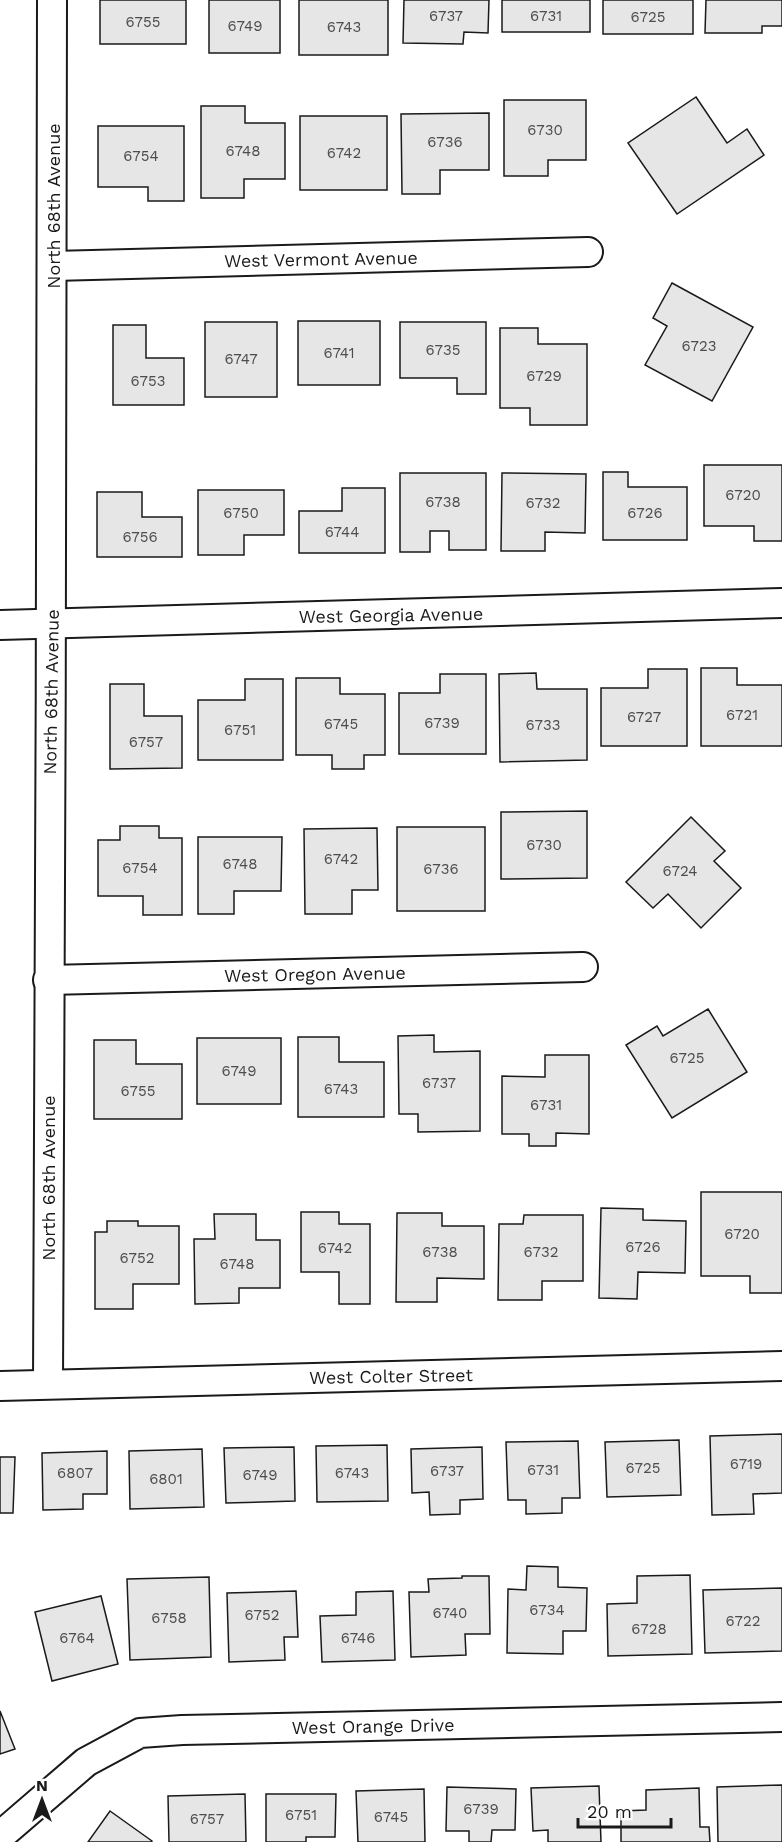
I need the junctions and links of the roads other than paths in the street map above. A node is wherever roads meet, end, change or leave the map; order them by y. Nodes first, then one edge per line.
1 (52, 0) edge
2 (588, 252) dead end
3 (53, 266) junction
4 (782, 603) edge
5 (51, 623) junction
6 (0, 625) edge
7 (583, 968) dead end
8 (48, 980) junction
9 (782, 1366) edge
10 (48, 1384) junction
11 (0, 1386) edge
12 (782, 1717) edge
13 (0, 1836) edge

1 - 3 street, North 68th Avenue
2 - 3 street, West Vermont Avenue
3 - 5 street, North 68th Avenue
4 - 5 street, West Georgia Avenue
5 - 6 street, West Georgia Avenue
5 - 8 street, North 68th Avenue
7 - 8 street, West Oregon Avenue
8 - 10 street, North 68th Avenue
9 - 10 street, West Colter Street
10 - 11 street, West Colter Street
12 - 13 street, West Orange Drive

